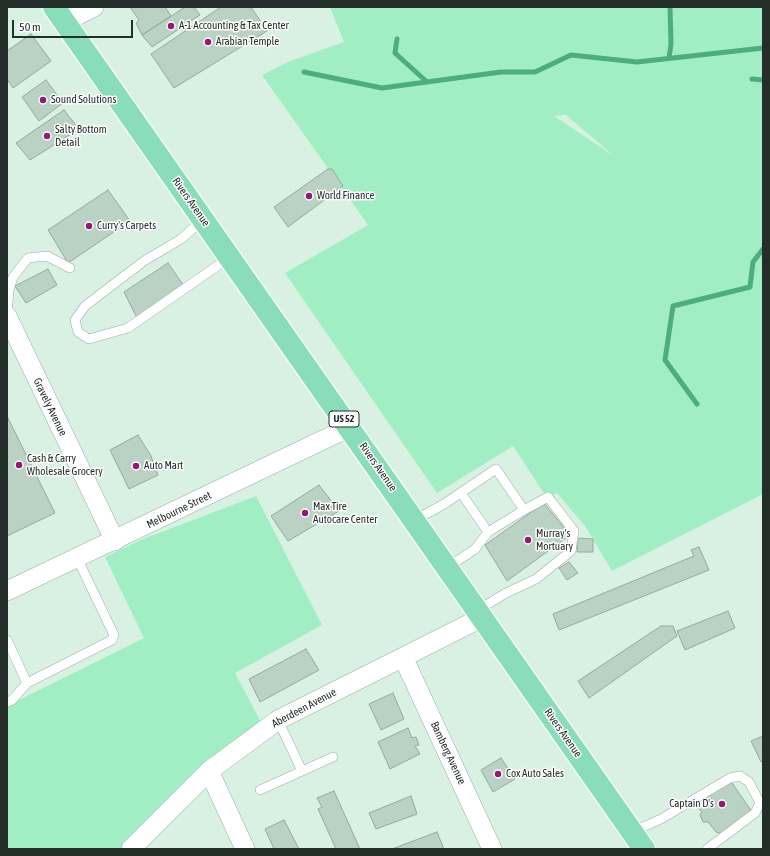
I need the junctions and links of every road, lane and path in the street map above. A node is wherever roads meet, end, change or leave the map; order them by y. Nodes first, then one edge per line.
1 (94, 7) edge
2 (59, 15) edge
3 (203, 220) junction
4 (230, 257) junction
5 (70, 268) dead end
6 (7, 315) edge
7 (350, 428) junction
8 (461, 493) junction
9 (524, 510) junction
10 (415, 520) junction
11 (488, 532) junction
12 (115, 540) junction
13 (77, 558) junction
14 (448, 567) junction
15 (7, 591) edge
16 (480, 614) junction
17 (7, 640) edge
18 (403, 657) junction
19 (27, 683) junction
20 (7, 702) edge
21 (278, 720) junction
22 (333, 757) dead end
23 (209, 771) junction
24 (302, 771) junction
25 (260, 790) dead end
26 (638, 841) edge
27 (131, 849) edge
28 (246, 849) edge
29 (492, 849) edge
30 (707, 849) edge

1 - 2 street
2 - 3 main road, Rivers Avenue / US 52
3 - 4 main road, Rivers Avenue / US 52
3 - 4 lane
4 - 7 main road, Rivers Avenue / US 52
5 - 6 lane
6 - 12 street, Gravely Avenue
7 - 10 main road, Rivers Avenue / US 52
7 - 12 street, Melbourne Street
8 - 9 lane
8 - 10 lane
8 - 11 lane
9 - 11 lane
9 - 16 lane
10 - 14 main road, Rivers Avenue / US 52
11 - 14 lane
12 - 13 street, Melbourne Street
13 - 15 street, Melbourne Street
13 - 19 lane
14 - 16 main road, Rivers Avenue / US 52
16 - 18 street, Aberdeen Avenue
16 - 26 main road, Rivers Avenue / US 52
17 - 19 lane
18 - 21 street, Aberdeen Avenue
18 - 29 street, Bamberg Avenue
19 - 20 lane
21 - 23 street, Aberdeen Avenue
21 - 24 lane
22 - 24 lane
23 - 27 street, Aberdeen Avenue
23 - 28 street
24 - 25 lane
26 - 30 lane

